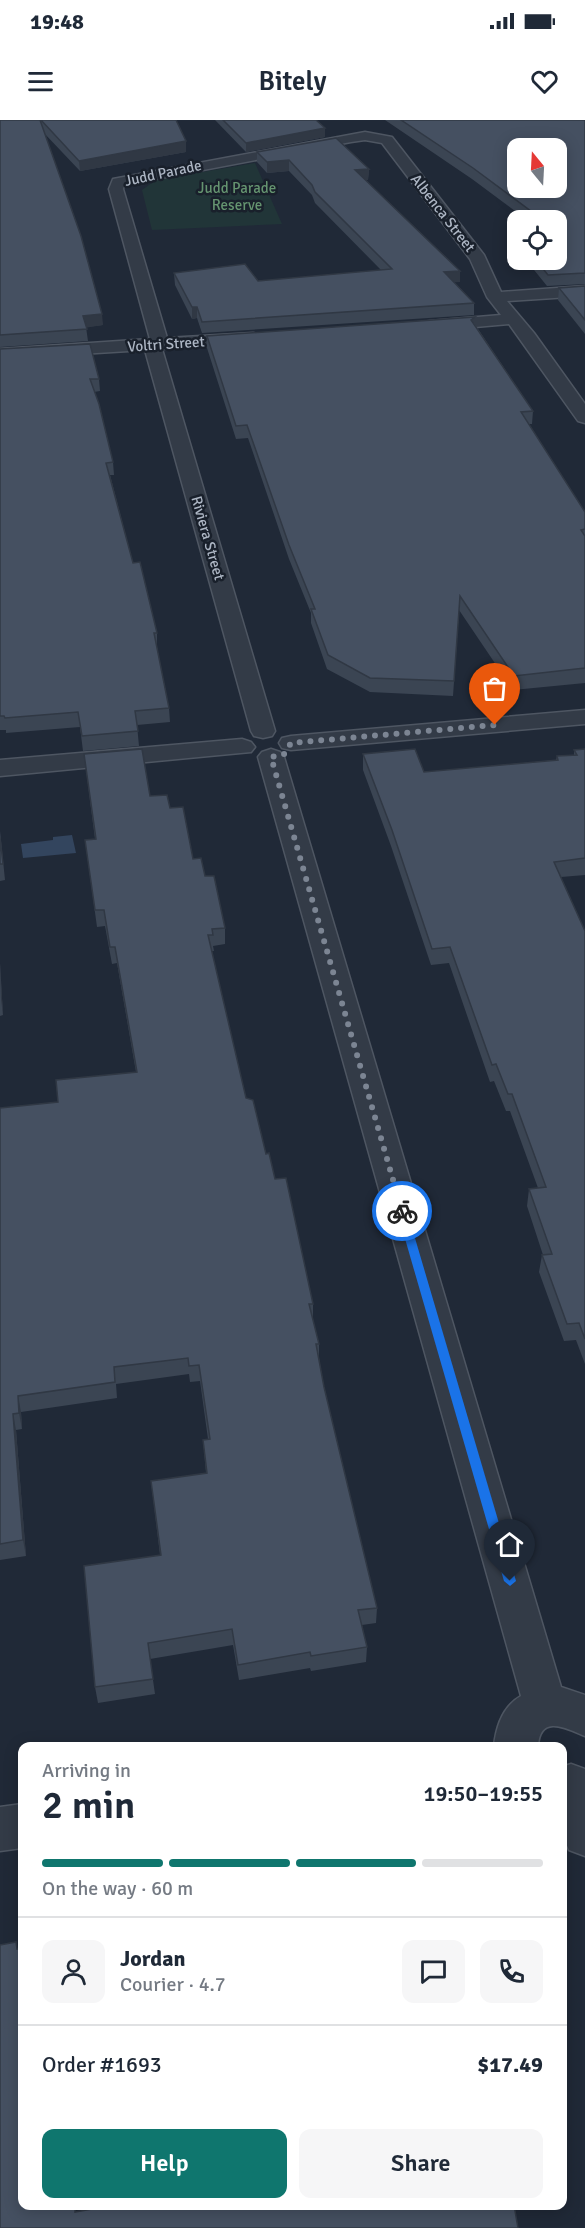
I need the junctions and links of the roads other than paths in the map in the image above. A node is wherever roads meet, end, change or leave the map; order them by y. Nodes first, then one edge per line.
1 (374, 137) joint
2 (585, 291) edge
3 (495, 297) junction
4 (511, 319) junction
5 (417, 327) edge
6 (270, 337) edge
7 (156, 345) junction
8 (0, 354) edge
9 (585, 417) edge
10 (585, 717) edge
11 (267, 745) junction
12 (0, 768) edge
13 (565, 1711) edge
14 (516, 1742) edge
15 (573, 1783) edge
16 (18, 1827) edge
17 (0, 1829) edge
18 (585, 1834) edge

1 - 3 street, Albenca Street
1 - 7 street, Judd Parade
2 - 3 street
3 - 4 street, Albenca Street
4 - 5 street
4 - 9 street, Albenca Street
6 - 7 street, Voltri Street
7 - 8 street, Voltri Street
7 - 11 street, Riviera Street
10 - 11 street
11 - 12 street
11 - 13 street, Riviera Street
13 - 14 street
15 - 18 street
16 - 17 street

